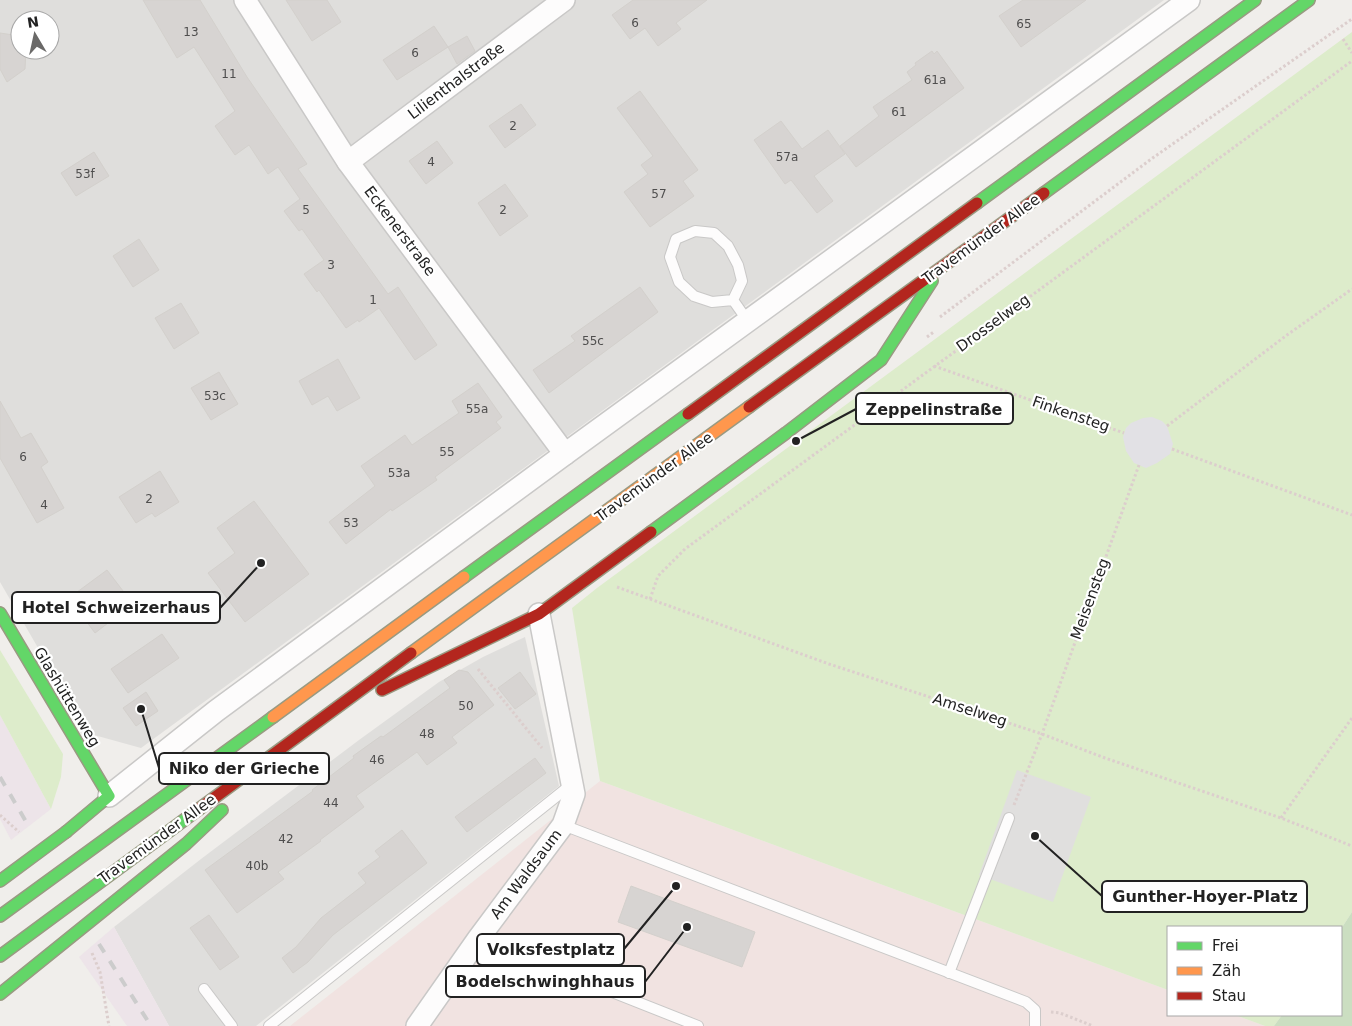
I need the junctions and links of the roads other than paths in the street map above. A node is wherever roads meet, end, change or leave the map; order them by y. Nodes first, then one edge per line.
1 (246, 0) edge
2 (564, 0) edge
3 (1189, 0) edge
4 (1255, 0) edge
5 (1309, 0) edge
6 (348, 162) junction
7 (940, 269) junction
8 (733, 300) junction
9 (747, 320) junction
10 (565, 454) junction
11 (0, 613) edge
12 (539, 614) junction
13 (318, 722) junction
14 (305, 731) junction
15 (572, 784) junction
16 (109, 796) junction
17 (1009, 818) road end
18 (563, 825) junction
19 (0, 881) edge
20 (0, 916) edge
21 (478, 939) junction
22 (0, 956) edge
23 (949, 973) junction
24 (204, 990) dead end
25 (0, 994) edge
26 (232, 1026) edge
27 (269, 1026) edge
28 (417, 1026) edge
29 (698, 1026) edge
30 (1035, 1026) edge

1 - 6 street, Eckenerstraße
2 - 6 street, Lilienthalstraße
3 - 9 street
4 - 20 main road, Travemünder Allee
5 - 7 main road, Travemünder Allee
6 - 10 street, Eckenerstraße
7 - 12 main road
7 - 13 main road, Travemünder Allee
8 - 8 lane
8 - 9 lane
9 - 10 street
10 - 16 street
11 - 16 main road, Glashüttenweg
12 - 13 main road
12 - 15 street, Am Waldsaum
13 - 14 main road, Travemünder Allee
14 - 22 main road, Travemünder Allee
14 - 25 main road
15 - 18 street, Am Waldsaum
15 - 27 lane
16 - 19 main road
17 - 23 lane
18 - 21 street, Am Waldsaum
18 - 23 lane
21 - 28 street, Am Waldsaum
21 - 29 lane
23 - 30 lane
24 - 26 lane

